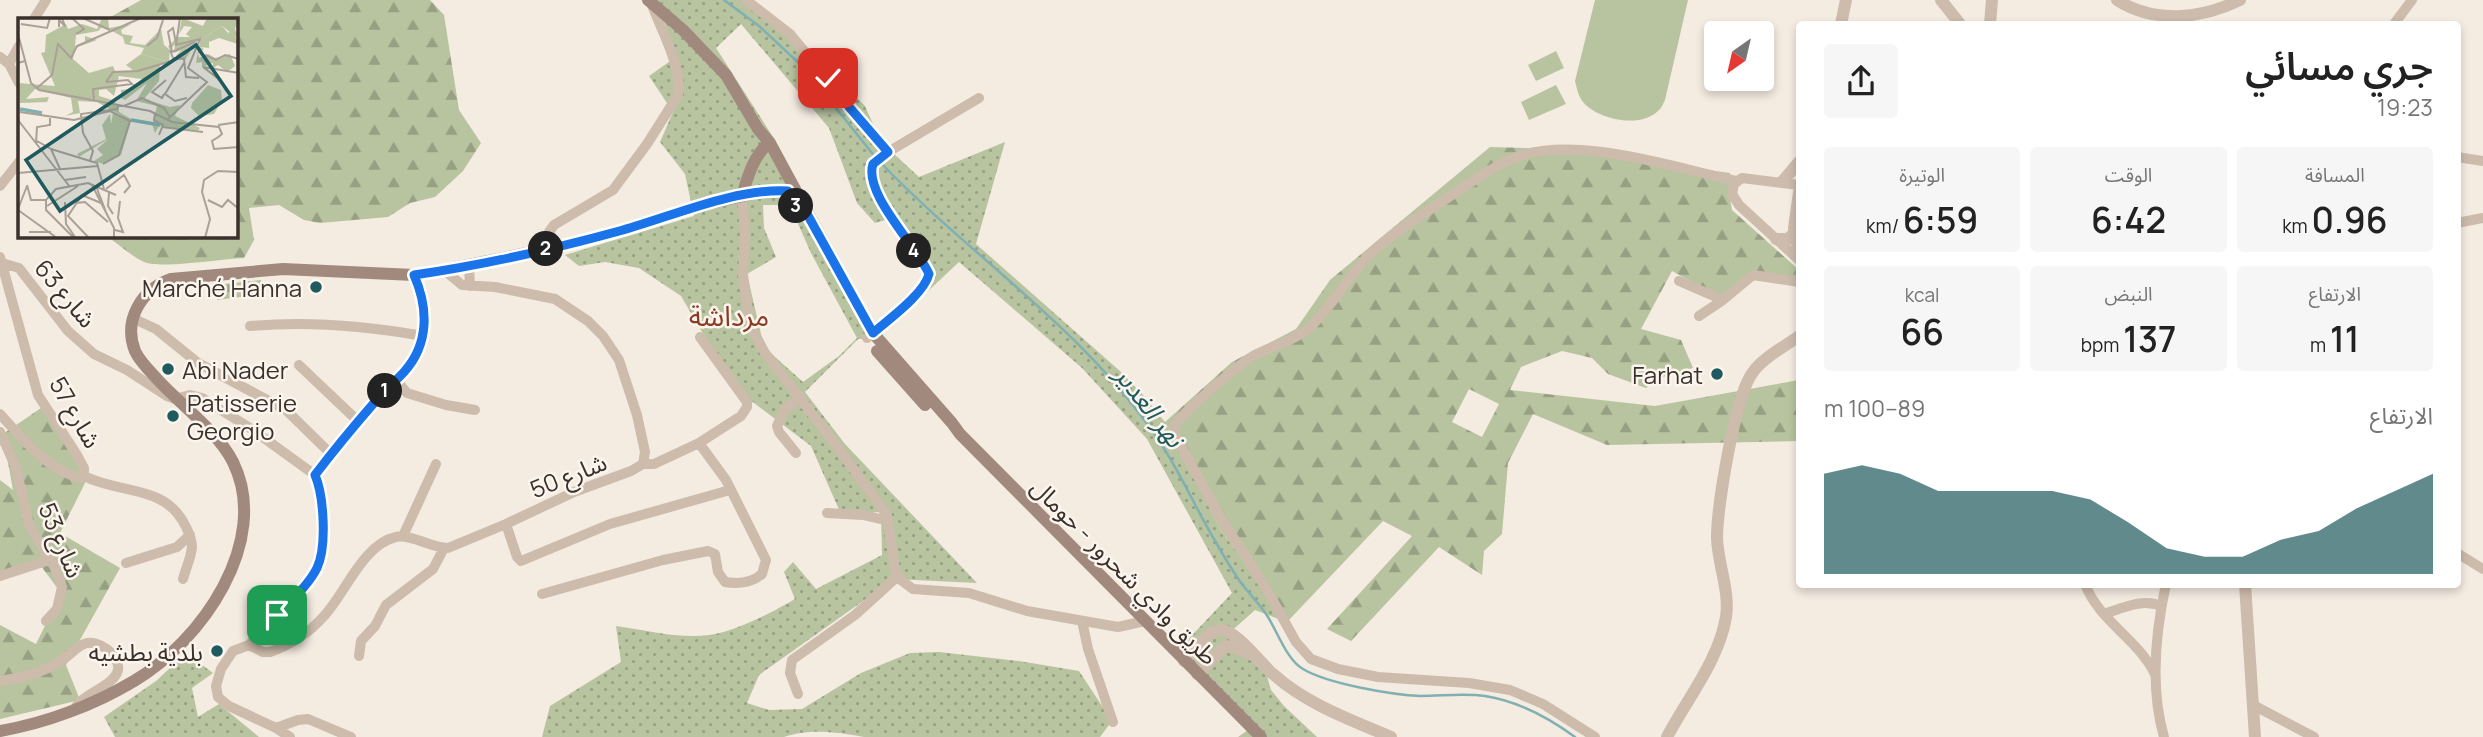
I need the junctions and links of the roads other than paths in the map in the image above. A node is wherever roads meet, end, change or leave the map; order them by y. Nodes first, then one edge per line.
1 (46, 0) edge
2 (746, 0) edge
3 (1846, 0) edge
4 (1992, 0) edge
5 (2117, 0) edge
6 (2240, 0) edge
7 (2412, 0) edge
8 (650, 1) edge
9 (1945, 2) edge
10 (35, 18) edge
11 (1841, 21) edge
12 (1958, 21) edge
13 (1990, 21) edge
14 (2396, 21) edge
15 (18, 48) edge
16 (0, 57) edge
17 (9, 64) junction
18 (18, 81) edge
19 (979, 98) dead end
20 (767, 145) junction
21 (887, 153) junction
22 (2461, 158) edge
23 (2483, 161) edge
24 (18, 163) edge
25 (1796, 166) edge
26 (1737, 181) junction
27 (1782, 182) junction
28 (1796, 184) edge
29 (0, 186) edge
30 (788, 191) junction
31 (742, 196) junction
32 (804, 214) junction
33 (1796, 217) edge
34 (2483, 218) edge
35 (2461, 222) edge
36 (1794, 233) junction
37 (1776, 239) junction
38 (1796, 241) edge
39 (547, 249) junction
40 (1796, 257) edge
41 (1, 260) edge
42 (469, 266) junction
43 (444, 271) junction
44 (414, 275) junction
45 (1679, 281) dead end
46 (1796, 282) edge
47 (470, 286) junction
48 (1723, 300) junction
49 (1699, 316) dead end
50 (132, 318) junction
51 (250, 326) dead end
52 (870, 335) junction
53 (423, 336) junction
54 (700, 337) dead end
55 (1796, 338) edge
56 (299, 365) dead end
57 (396, 380) junction
58 (195, 396) junction
59 (801, 397) junction
60 (176, 399) junction
61 (475, 410) dead end
62 (188, 411) junction
63 (1, 419) edge
64 (359, 422) junction
65 (0, 432) edge
66 (699, 443) junction
67 (796, 453) dead end
68 (331, 454) junction
69 (436, 464) dead end
70 (643, 464) junction
71 (315, 475) junction
72 (84, 476) junction
73 (730, 490) junction
74 (827, 513) dead end
75 (889, 521) junction
76 (506, 524) junction
77 (190, 535) junction
78 (403, 536) junction
79 (443, 548) junction
80 (2461, 555) edge
81 (49, 560) junction
82 (126, 563) dead end
83 (2483, 569) edge
84 (0, 576) edge
85 (898, 576) junction
86 (183, 579) dead end
87 (2087, 588) edge
88 (2165, 588) edge
89 (2245, 588) edge
90 (542, 594) dead end
91 (2161, 606) junction
92 (2104, 614) junction
93 (46, 621) dead end
94 (1082, 621) junction
95 (1145, 621) junction
96 (249, 645) junction
97 (359, 656) dead end
98 (1258, 660) junction
99 (1184, 661) junction
100 (1197, 674) junction
101 (2156, 676) junction
102 (0, 681) edge
103 (798, 694) dead end
104 (2253, 705) junction
105 (74, 710) junction
106 (1113, 722) dead end
107 (276, 727) junction
108 (0, 731) edge
109 (290, 737) edge
110 (352, 737) edge
111 (1261, 737) edge
112 (1391, 737) edge
113 (1595, 737) edge
114 (1667, 737) edge
115 (2164, 737) edge
116 (2255, 737) edge
117 (2314, 737) edge

1 - 10 street
2 - 21 street
3 - 11 street
4 - 13 street
5 - 6 street
7 - 14 street
8 - 20 main road, طريق وادي شحرور - حومال
8 - 39 street
9 - 12 street
15 - 17 street
16 - 17 street
17 - 18 street
19 - 21 street
20 - 30 main road, طريق وادي شحرور - حومال
20 - 31 main road
20 - 32 main road, طريق وادي شحرور - حومال
21 - 52 street
22 - 23 street
24 - 29 street
25 - 27 street
26 - 27 street
26 - 37 street
26 - 113 street
27 - 28 street
30 - 31 main road
30 - 32 main road, طريق وادي شحرور - حومال
31 - 39 main road
31 - 59 street
32 - 52 main road, طريق وادي شحرور - حومال
33 - 36 street
34 - 35 street
36 - 37 street
36 - 38 street
37 - 40 street
39 - 42 main road
41 - 60 street, شارع 63
41 - 72 street, شارع 57
42 - 43 main road
42 - 47 street
43 - 44 main road
43 - 47 street, شارع 50
44 - 50 main road
44 - 53 street
45 - 48 street
46 - 48 street
47 - 70 street, شارع 50
48 - 49 street
50 - 60 main road
50 - 68 street
51 - 53 street
52 - 95 main road, طريق وادي شحرور - حومال
53 - 57 street
54 - 66 street
55 - 114 street
56 - 64 street
57 - 61 street
57 - 64 street
58 - 60 street
58 - 62 street
58 - 71 street
59 - 67 street
59 - 75 street
60 - 62 main road
62 - 105 main road
63 - 72 street, شارع 57
64 - 68 street
65 - 81 street, شارع 53
66 - 70 street
66 - 73 street
68 - 71 street
69 - 78 street
70 - 76 street, شارع 50
71 - 96 street
72 - 77 street
73 - 76 street
73 - 90 street
74 - 75 street
75 - 85 street
76 - 79 street, شارع 50
77 - 82 street
77 - 86 street
78 - 79 street
78 - 96 street
79 - 97 street
80 - 83 street
81 - 84 street
81 - 93 street, شارع 53
85 - 94 street
85 - 103 street
87 - 92 street
88 - 91 street
89 - 104 street
91 - 92 street
91 - 101 street
92 - 101 street
94 - 95 street
94 - 106 street
95 - 99 main road, طريق وادي شحرور - حومال
96 - 107 street
98 - 99 street
98 - 100 street
98 - 112 street
99 - 100 main road, طريق وادي شحرور - حومال
100 - 111 main road, طريق وادي شحرور - حومال
101 - 115 street
102 - 105 street
104 - 116 street
104 - 117 street
105 - 108 main road
107 - 109 street
107 - 110 street

